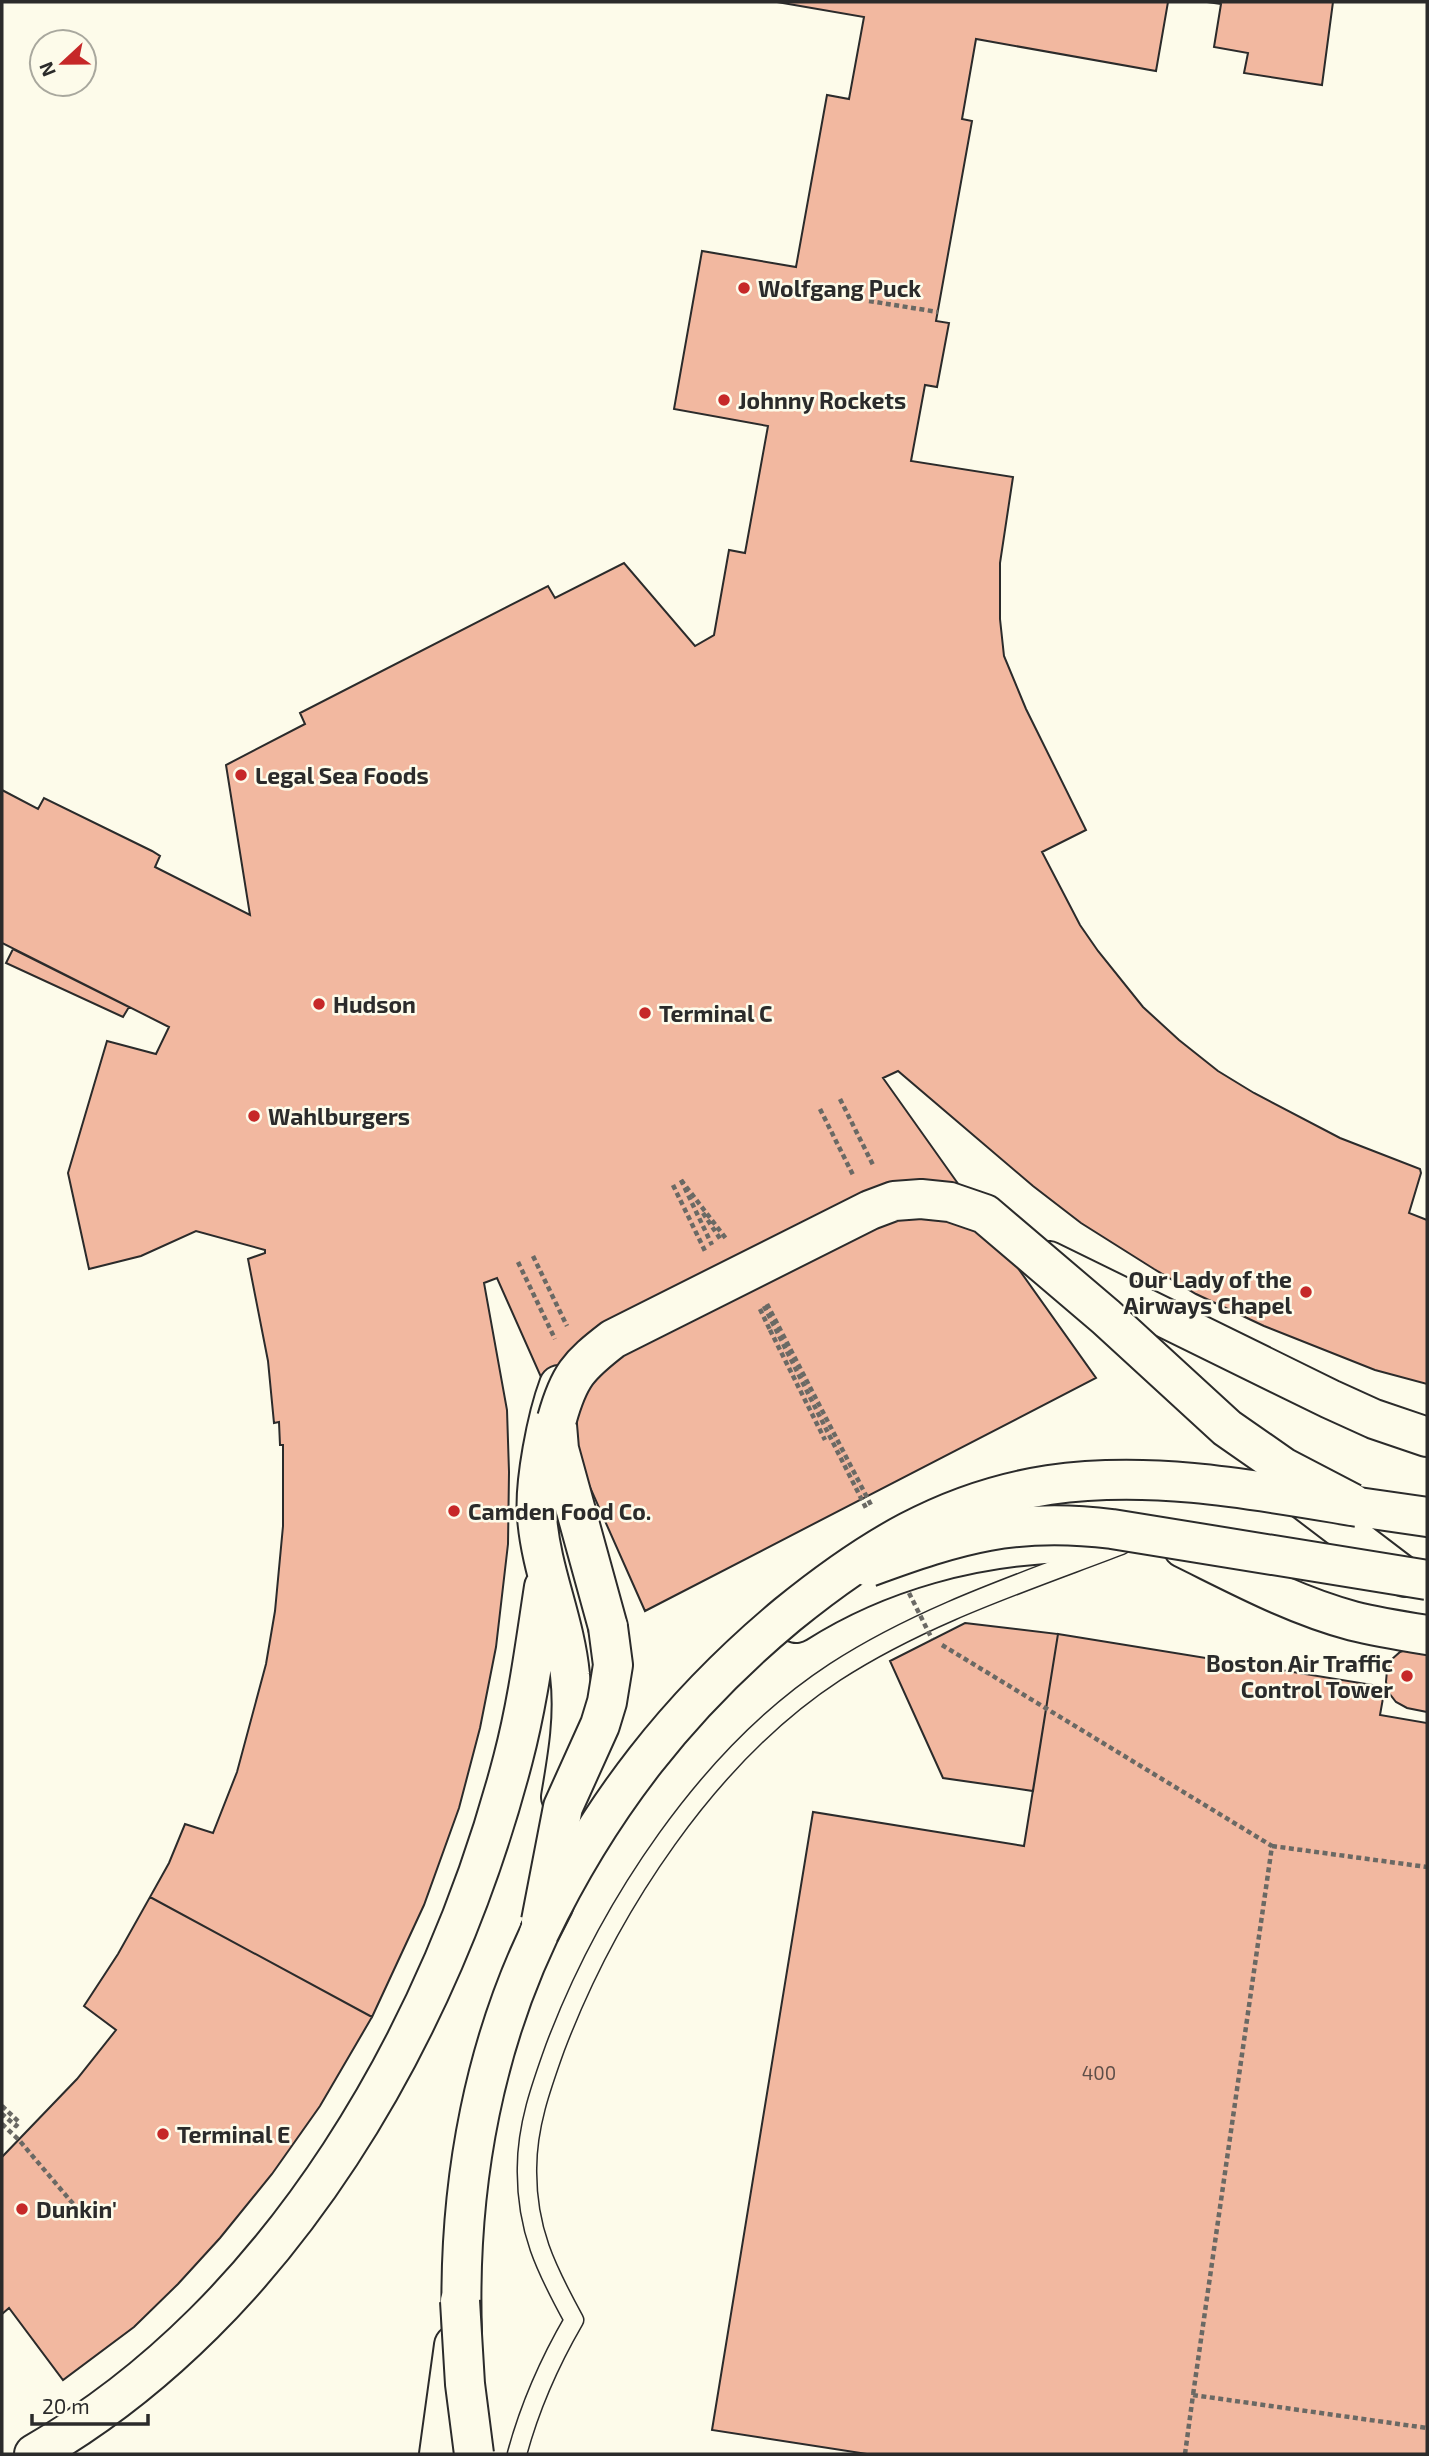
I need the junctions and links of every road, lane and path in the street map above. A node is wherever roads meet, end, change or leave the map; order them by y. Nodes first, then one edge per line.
1 (869, 301) dead end
2 (938, 312) dead end
3 (840, 1099) dead end
4 (820, 1109) dead end
5 (681, 1180) junction
6 (673, 1185) dead end
7 (879, 1203) junction
8 (1031, 1254) junction
9 (533, 1256) dead end
10 (518, 1262) dead end
11 (736, 1274) junction
12 (770, 1330) dead end
13 (576, 1365) junction
14 (1427, 1438) edge
15 (825, 1440) dead end
16 (1358, 1507) junction
17 (873, 1509) dead end
18 (870, 1517) dead end
19 (1427, 1517) edge
20 (1121, 1545) junction
21 (1183, 1548) junction
22 (547, 1571) junction
23 (1420, 1579) edge
24 (831, 1581) junction
25 (907, 1590) dead end
26 (1427, 1635) edge
27 (1272, 1846) junction
28 (1427, 1867) edge
29 (539, 1934) junction
30 (2, 2106) edge
31 (2, 2114) edge
32 (2, 2124) edge
33 (79, 2212) dead end
34 (460, 2301) junction
35 (467, 2391) junction
36 (1193, 2395) junction
37 (1427, 2428) edge
38 (34, 2454) edge
39 (439, 2454) edge
40 (449, 2454) edge
41 (475, 2454) edge
42 (517, 2454) edge
43 (1185, 2454) edge

1 - 2 path
3 - 7 path
4 - 7 path, bridge
5 - 11 path, bridge
5 - 11 path
5 - 11 path
6 - 11 path
7 - 8 main road, bridge
7 - 11 main road, bridge
8 - 14 main road, bridge
8 - 16 main road, bridge
8 - 23 main road
9 - 13 path, bridge
10 - 13 path
11 - 13 main road, bridge
11 - 17 path
11 - 18 path, bridge
12 - 15 path
13 - 22 main road
13 - 29 main road, bridge
16 - 19 main road
16 - 24 main road, bridge
20 - 21 main road
20 - 29 main road
20 - 42 lane
21 - 23 main road
21 - 26 main road
22 - 29 main road
22 - 38 main road
23 - 24 main road, bridge
24 - 29 main road, bridge
25 - 27 path, bridge
27 - 28 path
27 - 36 path
29 - 34 main road
29 - 35 main road
30 - 31 path
32 - 33 path
34 - 39 main road, bridge
34 - 41 main road, bridge
35 - 40 main road
35 - 41 main road
36 - 37 path
36 - 43 path

